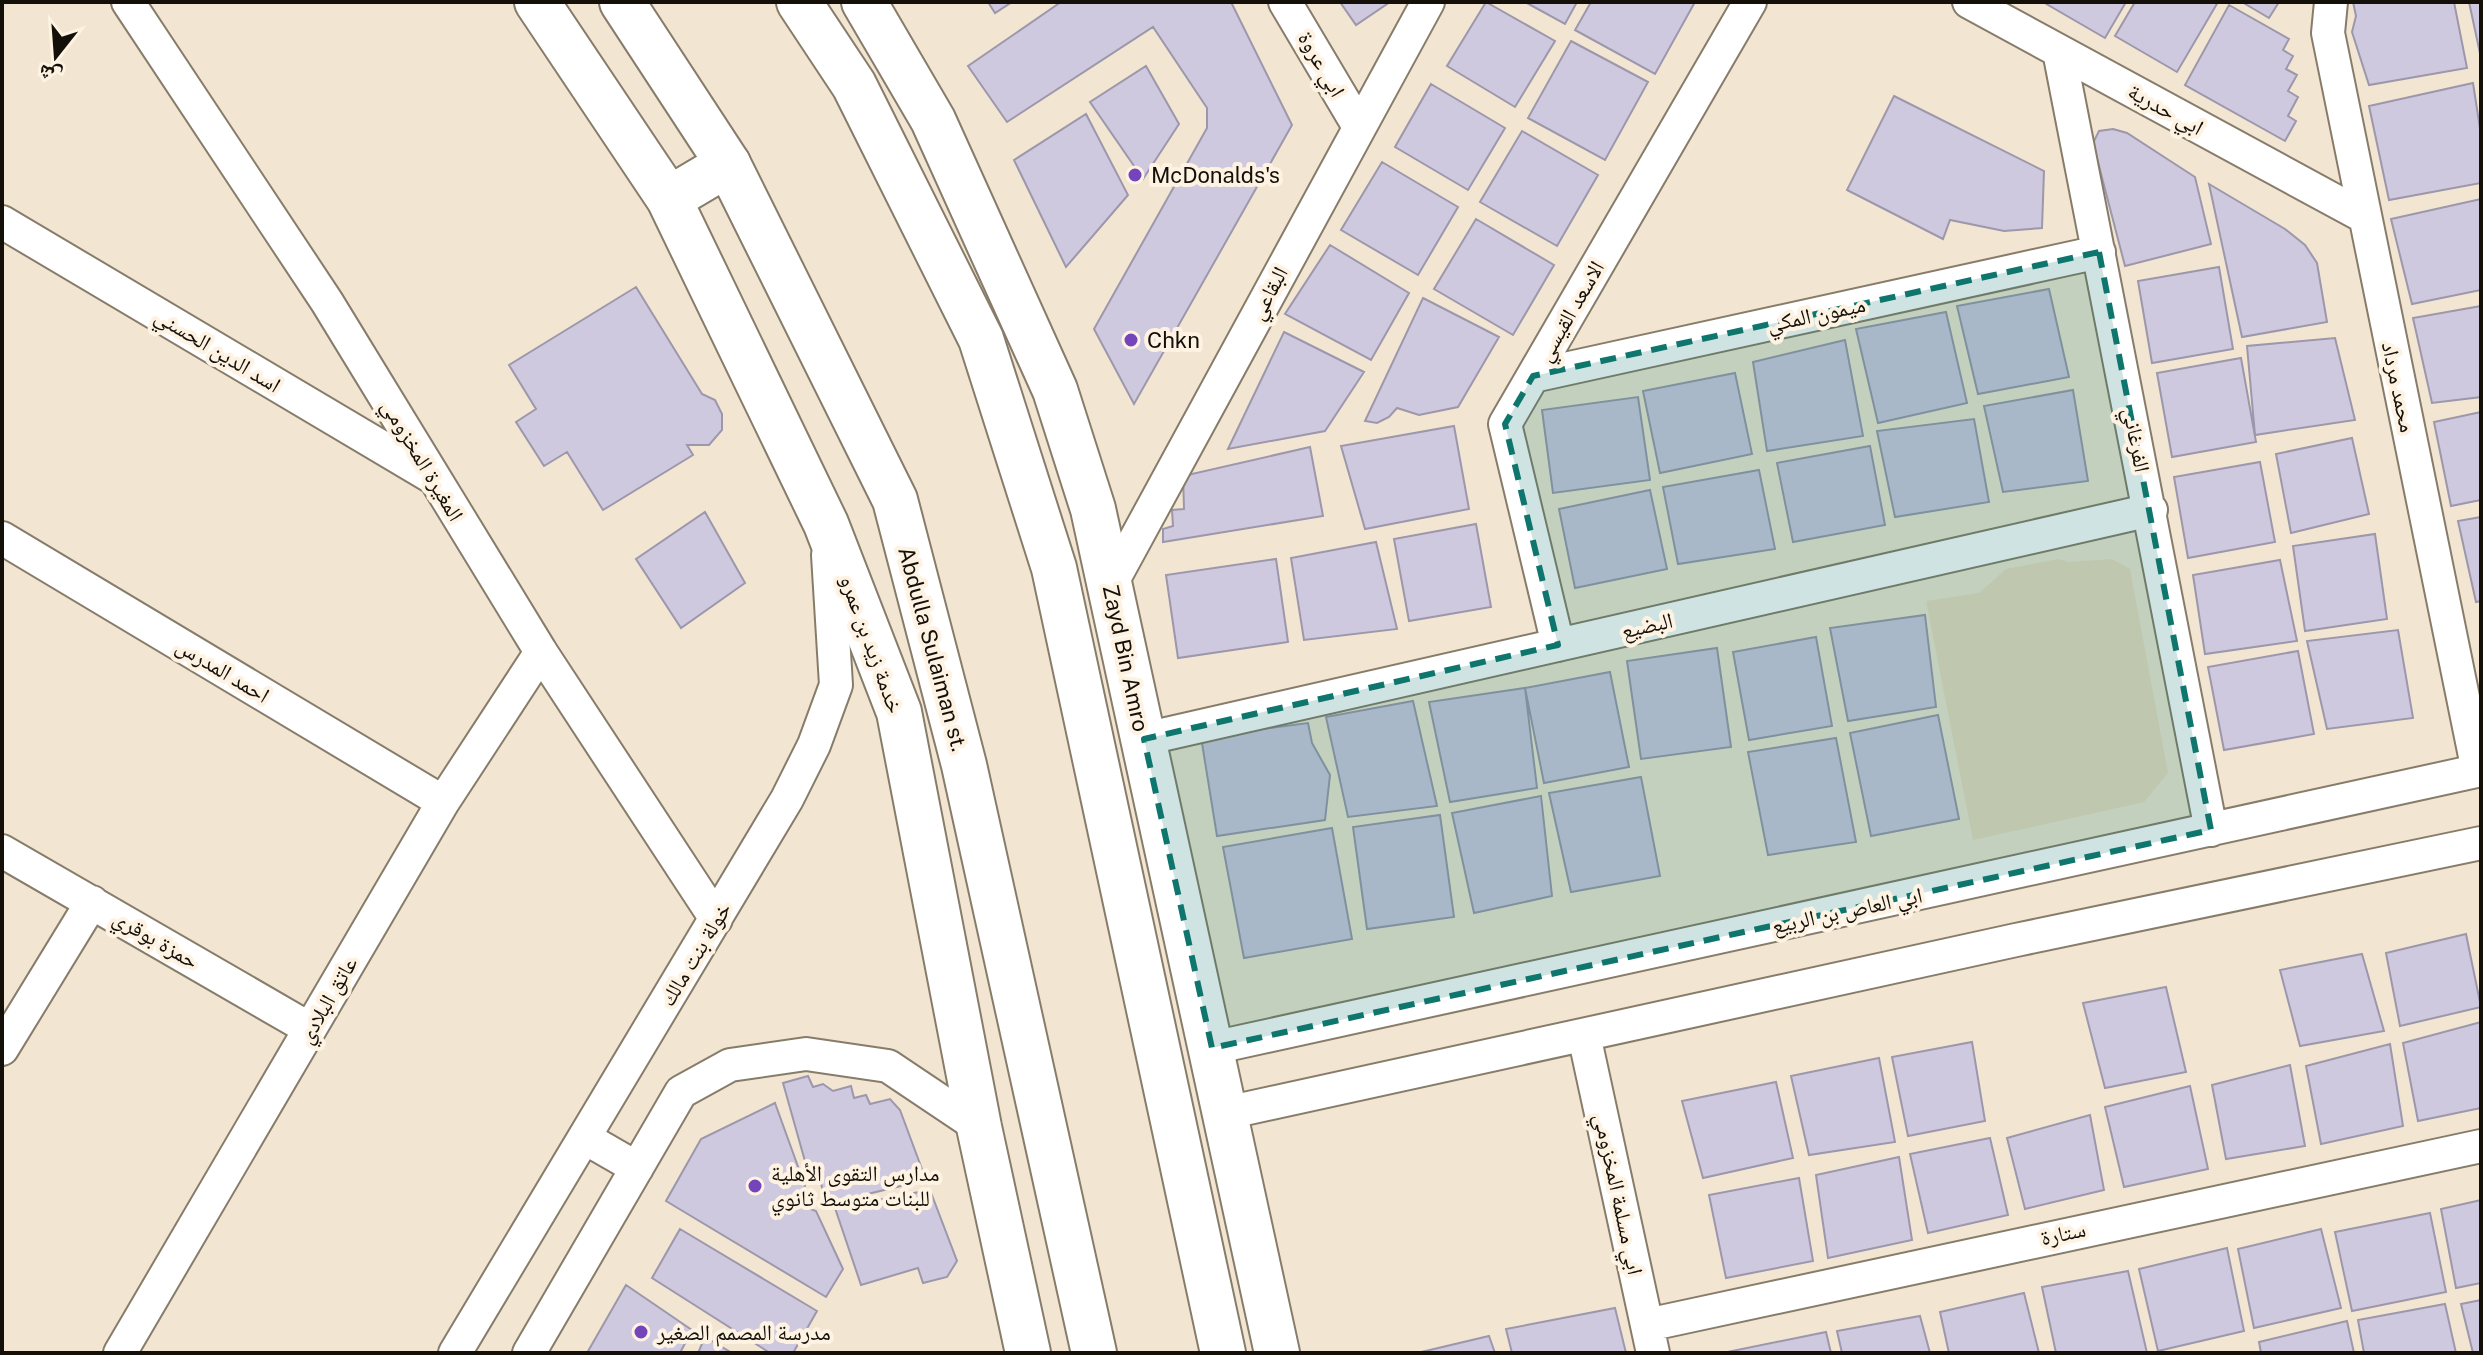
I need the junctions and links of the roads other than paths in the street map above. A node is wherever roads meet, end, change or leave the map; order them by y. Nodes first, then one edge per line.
1 (128, 2) edge
2 (537, 2) edge
3 (622, 2) edge
4 (799, 2) edge
5 (864, 2) edge
6 (1285, 2) edge
7 (1428, 2) edge
8 (1750, 2) edge
9 (1969, 2) edge
10 (2331, 2) edge
11 (2059, 51) junction
12 (896, 57) junction
13 (854, 85) junction
14 (1358, 125) junction
15 (728, 164) junction
16 (669, 199) junction
17 (2363, 216) junction
18 (2, 222) edge
19 (2099, 252) junction
20 (1533, 376) junction
21 (435, 478) junction
22 (2151, 510) junction
23 (826, 524) junction
24 (2, 538) edge
25 (1110, 586) junction
26 (1558, 645) junction
27 (541, 652) junction
28 (1144, 739) junction
29 (2480, 770) edge
30 (443, 802) junction
31 (2211, 830) junction
32 (2481, 843) edge
33 (2, 851) edge
34 (92, 902) junction
35 (716, 919) junction
36 (310, 1029) junction
37 (1584, 1035) junction
38 (1212, 1048) junction
39 (2, 1049) edge
40 (1226, 1113) junction
41 (979, 1127) junction
42 (585, 1138) junction
43 (2481, 1146) edge
44 (637, 1168) junction
45 (1650, 1339) edge
46 (120, 1353) edge
47 (455, 1353) edge
48 (529, 1353) edge
49 (1028, 1353) edge
50 (1094, 1353) edge
51 (1223, 1353) edge
52 (1277, 1353) edge

1 - 21 street, المغيرة المخزومي
2 - 16 main road, خدمة زيد بن عمرو
3 - 15 main road, Abdulla Sulaiman st.
4 - 13 main road
5 - 12 main road, Zayd Bin Amro
6 - 14 street, ابي عروة
7 - 14 street, البقاعي
8 - 20 street, الاسعد القيسي
9 - 11 street, ابي حدرية
10 - 17 street, محمد مرداد
11 - 17 street, ابي حدرية
11 - 19 street, الفرغاني
12 - 13 main road
12 - 25 main road, Zayd Bin Amro
13 - 51 main road
14 - 25 street, البقاعي
15 - 16 main road
15 - 50 main road, Abdulla Sulaiman st.
16 - 23 main road, خدمة زيد بن عمرو
17 - 29 street, محمد مرداد
18 - 21 street, اسد الدين الحسني
19 - 20 street, ميمون المكي
19 - 22 street, الفرغاني
20 - 26 street, الاسعد القيسي
21 - 27 street, المغيرة المخزومي
22 - 26 street, البضيع
22 - 31 street, الفرغاني
23 - 35 street, خولة بنت مالك
23 - 41 main road, خدمة زيد بن عمرو
24 - 30 street, احمد المدرس
25 - 28 main road, Zayd Bin Amro
26 - 28 street, البضيع
27 - 30 street, عاتق البلادي
27 - 35 street, المغيرة المخزومي
28 - 38 main road, Zayd Bin Amro
29 - 31 street, ابي العاص بن الربيع
30 - 36 street, عاتق البلادي
31 - 38 street, ابي العاص بن الربيع
32 - 37 street
33 - 34 street, حمزة بوقري
34 - 36 street, حمزة بوقري
34 - 39 street
35 - 42 street, خولة بنت مالك
36 - 46 street, عاتق البلادي
37 - 40 street
37 - 45 street, ابي مسلمة المخزومي
38 - 40 main road, Zayd Bin Amro
40 - 52 main road, Zayd Bin Amro
41 - 44 street
41 - 49 main road, خدمة زيد بن عمرو
42 - 44 street
42 - 47 street, خولة بنت مالك
43 - 45 street, ستارة
44 - 48 street

